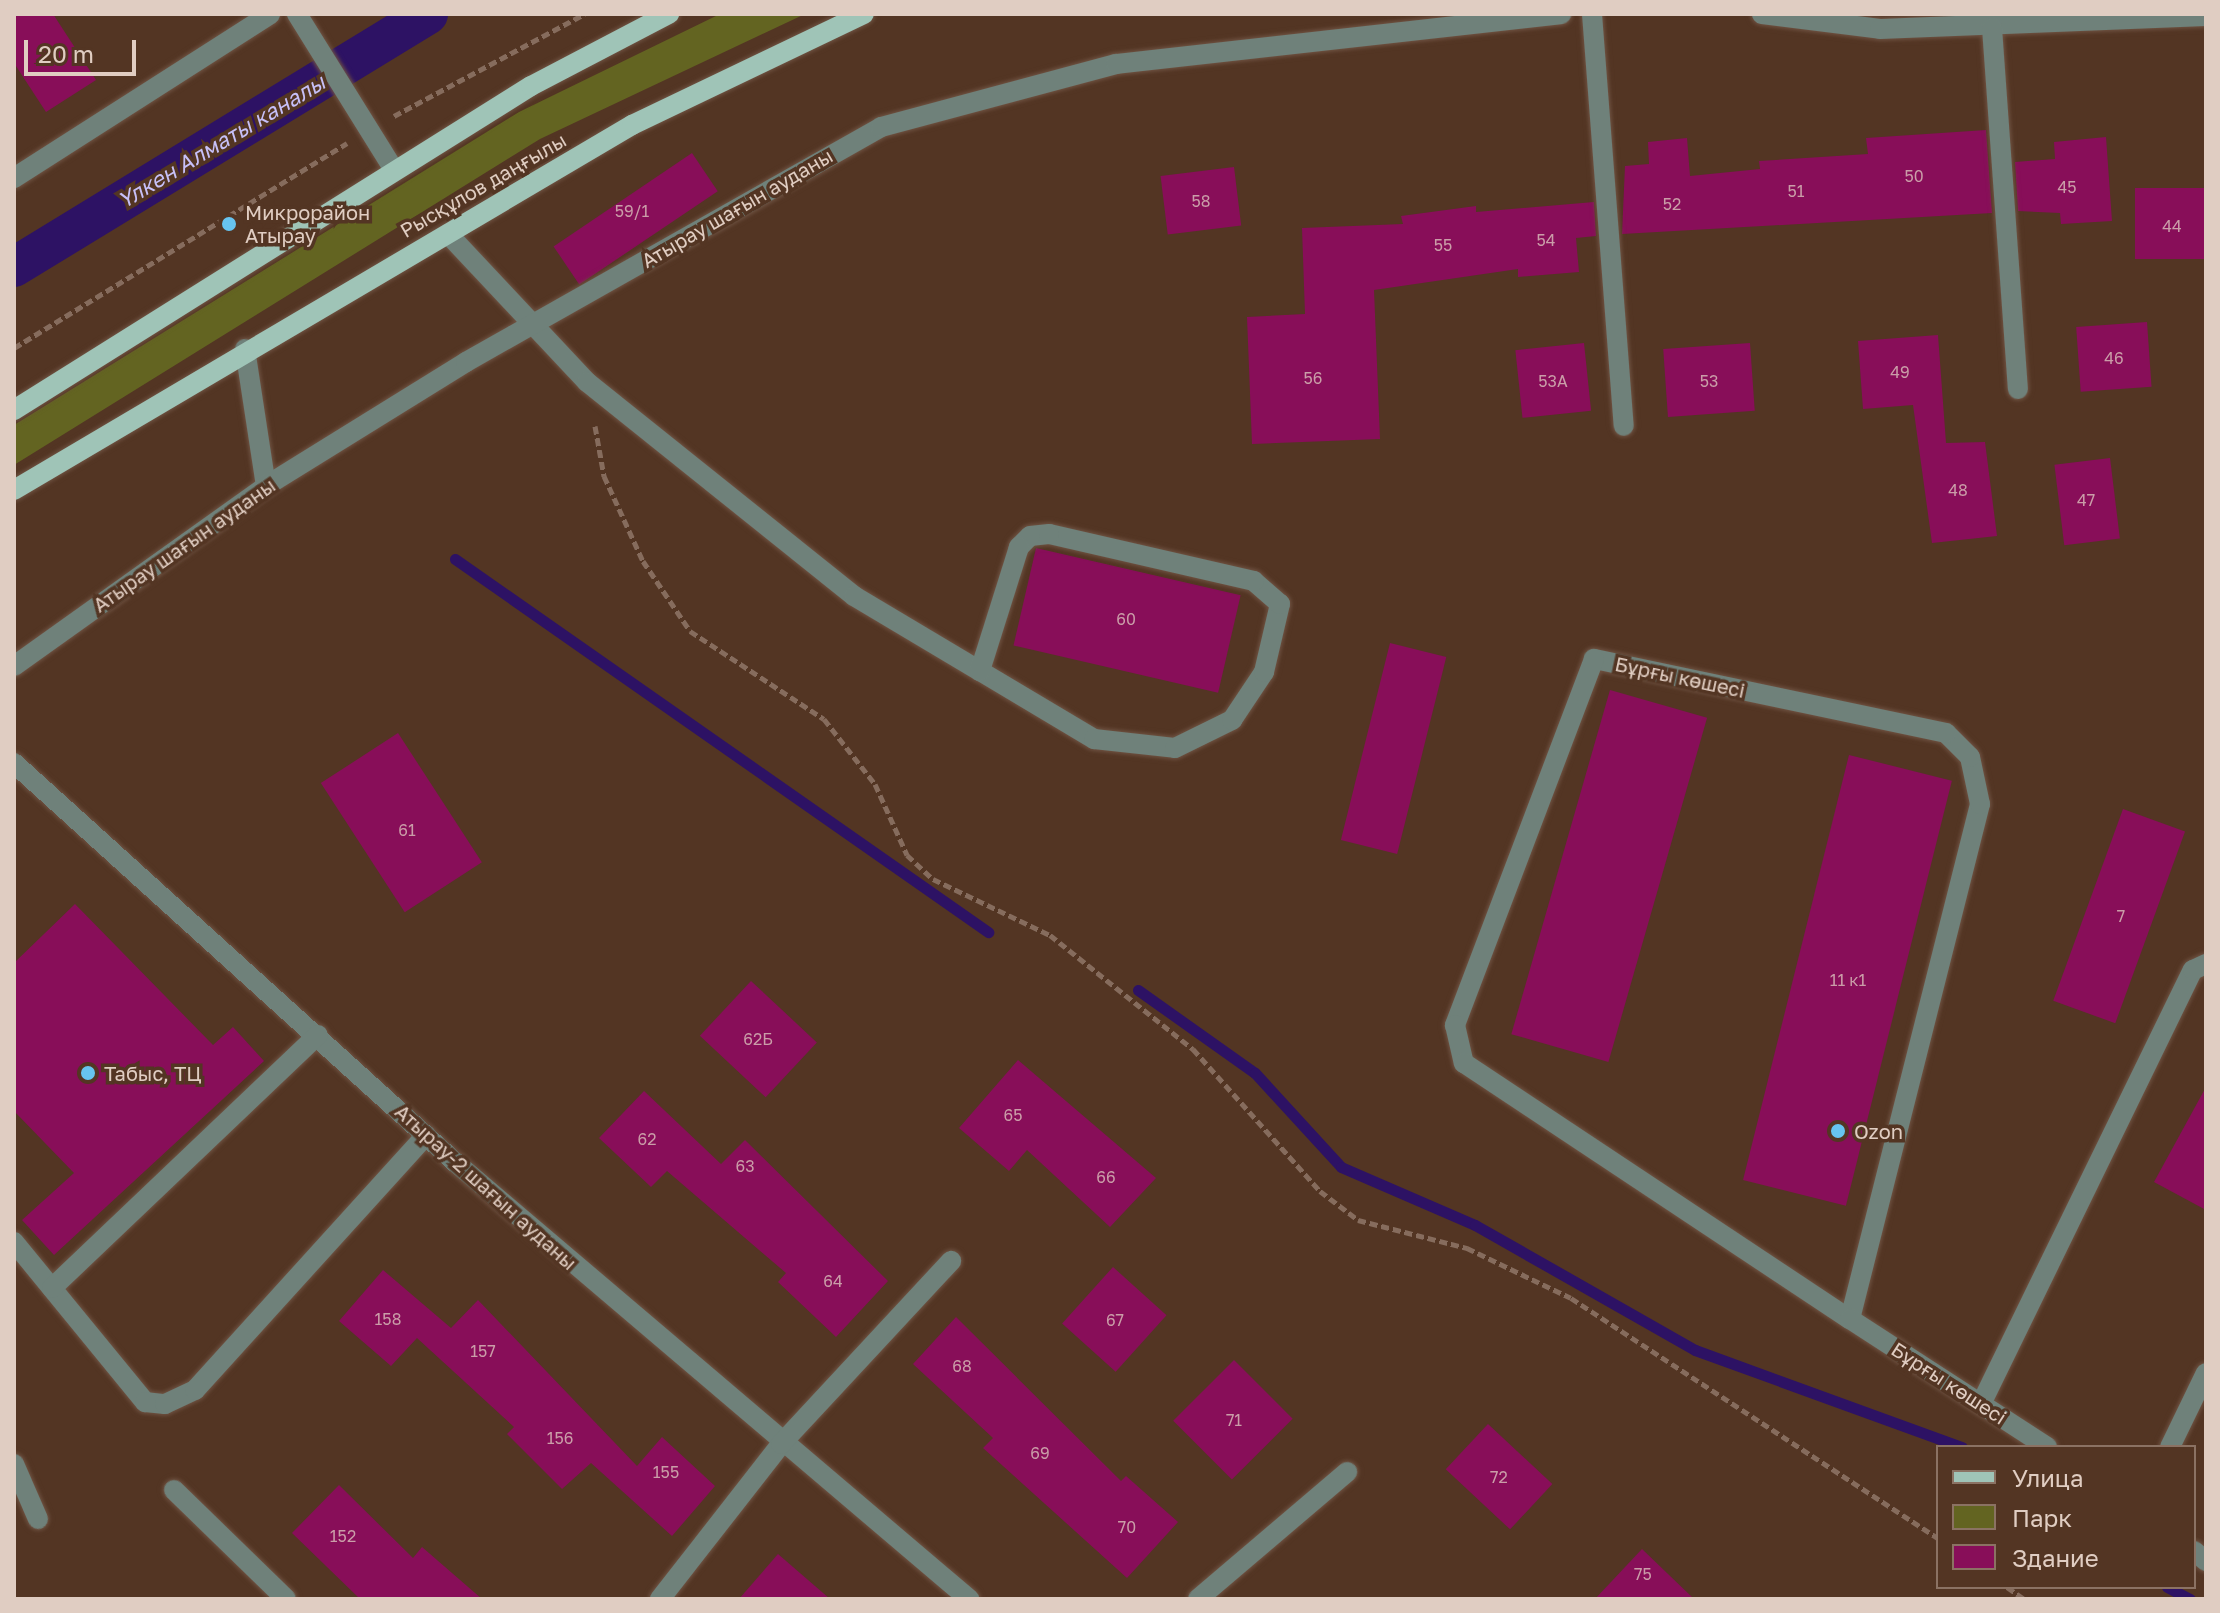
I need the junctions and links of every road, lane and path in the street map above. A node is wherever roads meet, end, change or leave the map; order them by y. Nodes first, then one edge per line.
1 (270, 14) edge
2 (297, 14) edge
3 (584, 14) edge
4 (669, 14) edge
5 (864, 14) edge
6 (1561, 14) edge
7 (1592, 14) edge
8 (1762, 14) edge
9 (2206, 16) edge
10 (2169, 17) edge
11 (1992, 28) junction
12 (363, 123) junction
13 (394, 170) junction
14 (14, 178) edge
15 (448, 234) junction
16 (535, 323) junction
17 (14, 348) edge
18 (245, 349) junction
19 (587, 382) junction
20 (2018, 389) dead end
21 (14, 410) edge
22 (1624, 426) dead end
23 (266, 486) junction
24 (14, 490) edge
25 (14, 666) edge
26 (980, 671) junction
27 (14, 763) edge
28 (2206, 964) edge
29 (318, 1035) junction
30 (426, 1135) junction
31 (14, 1242) edge
32 (951, 1261) dead end
33 (52, 1288) junction
34 (1850, 1319) junction
35 (2206, 1373) edge
36 (1981, 1404) junction
37 (781, 1444) junction
38 (2044, 1445) edge
39 (2171, 1445) edge
40 (14, 1464) edge
41 (1347, 1472) dead end
42 (174, 1490) dead end
43 (38, 1519) dead end
44 (1936, 1537) edge
45 (286, 1599) edge
46 (660, 1599) edge
47 (969, 1599) edge
48 (1198, 1599) edge

1 - 14 street
2 - 12 street
3 - 12 path
4 - 13 main road
5 - 15 main road, Рысқұлов даңғылы
6 - 16 street, Атырау шағын ауданы
7 - 22 street
8 - 11 street
9 - 10 street
10 - 11 street
11 - 20 street
12 - 13 street
12 - 17 path
13 - 21 main road
15 - 16 street
15 - 18 main road, Рысқұлов даңғылы
16 - 19 street
16 - 23 street, Атырау шағын ауданы
18 - 23 street
18 - 24 main road, Рысқұлов даңғылы
19 - 26 street
19 - 44 path
23 - 25 street, Атырау шағын ауданы
26 - 26 street
27 - 29 street, Атырау-2 шағын ауданы
28 - 36 street
29 - 30 street, Атырау-2 шағын ауданы
29 - 33 street
30 - 33 street
30 - 37 street, Атырау-2 шағын ауданы
31 - 33 street
32 - 37 street
34 - 34 street, Бұрғы көшесі
34 - 36 street, Бұрғы көшесі
35 - 39 street
36 - 38 street, Бұрғы көшесі
37 - 46 street
37 - 47 street, Атырау-2 шағын ауданы
40 - 43 street
41 - 48 street
42 - 45 street

